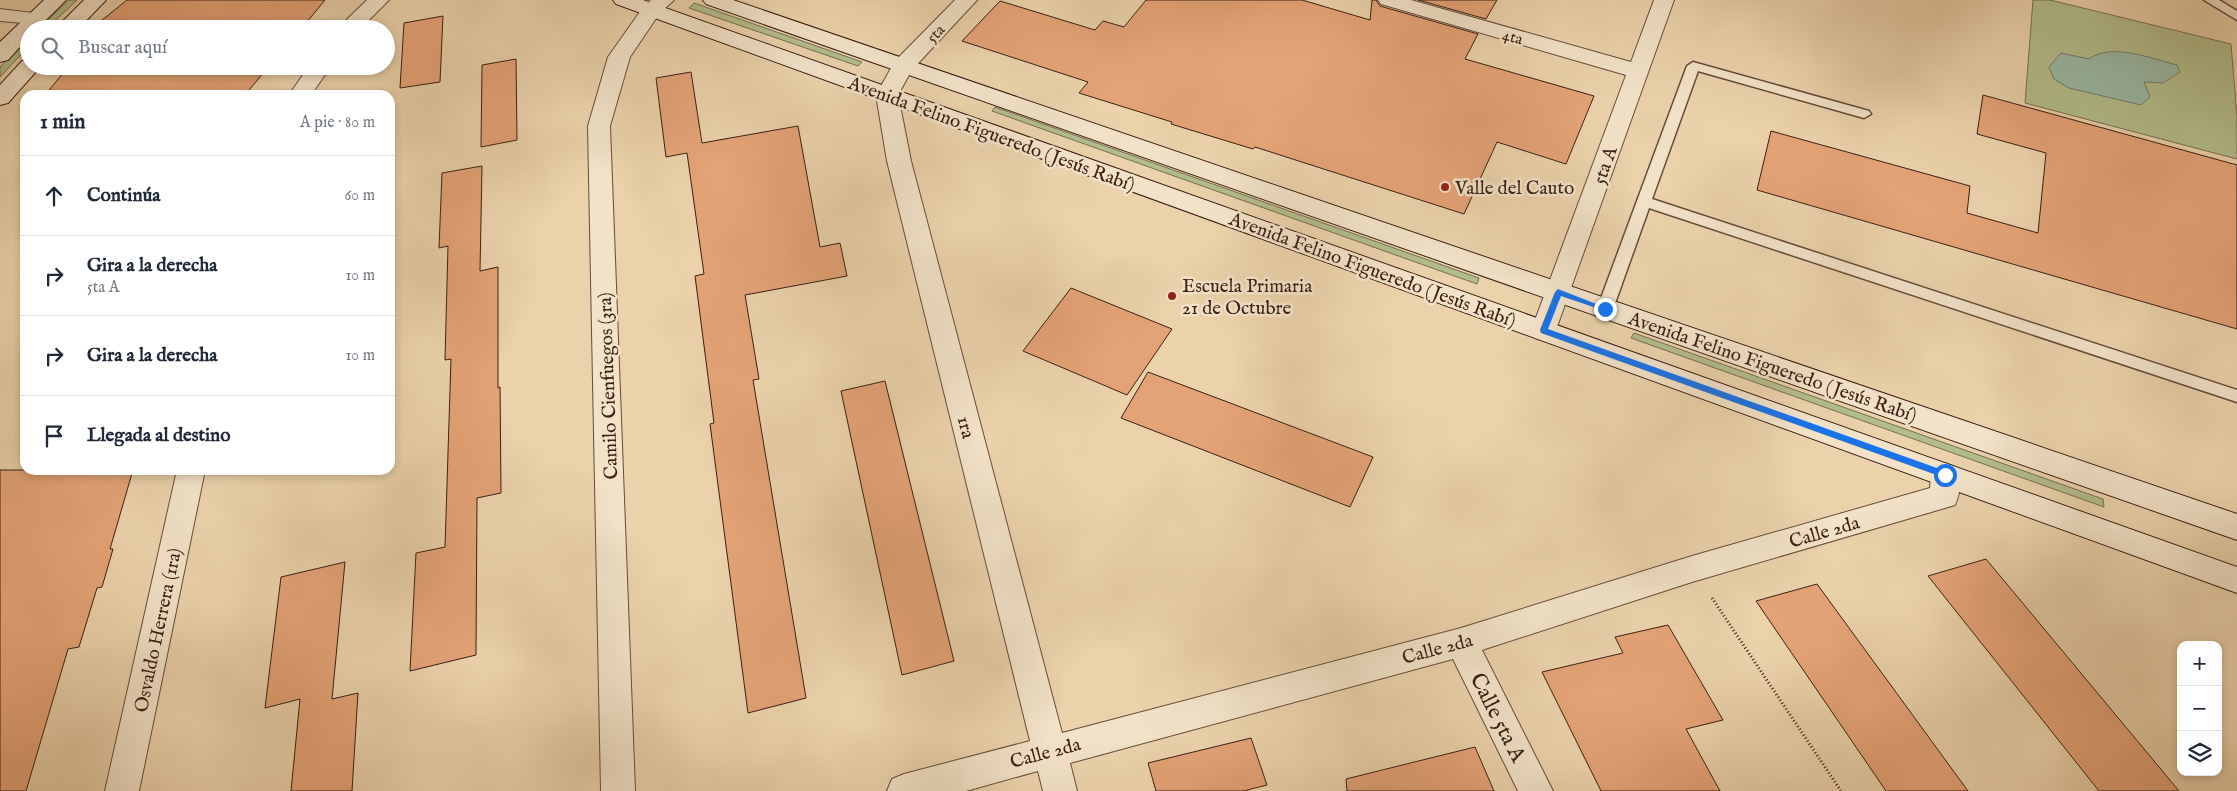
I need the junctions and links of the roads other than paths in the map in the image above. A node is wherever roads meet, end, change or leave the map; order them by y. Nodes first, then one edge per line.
1 (56, 0) edge
2 (96, 0) edge
3 (379, 0) edge
4 (623, 0) edge
5 (713, 0) edge
6 (967, 0) edge
7 (1388, 0) edge
8 (1664, 0) edge
9 (2210, 0) edge
10 (658, 5) edge
11 (0, 16) edge
12 (2237, 16) edge
13 (35, 18) joint
14 (75, 20) edge
15 (357, 20) edge
16 (20, 34) edge
17 (0, 55) edge
18 (903, 66) junction
19 (1638, 71) junction
20 (22, 75) edge
21 (314, 75) edge
22 (303, 90) edge
23 (887, 95) junction
24 (0, 98) edge
25 (1864, 114) dead end
26 (1644, 202) junction
27 (1558, 292) junction
28 (1605, 309) junction
29 (1544, 330) junction
30 (2237, 396) edge
31 (190, 475) edge
32 (1945, 475) junction
33 (2237, 527) edge
34 (2237, 580) edge
35 (1461, 642) junction
36 (1049, 751) junction
37 (122, 791) edge
38 (618, 791) edge
39 (904, 791) edge
40 (1060, 791) edge
41 (1536, 791) edge

1 - 13 street
2 - 14 street
3 - 15 street
4 - 10 street, Avenida Felino Figueredo (Jesús Rabí)
5 - 18 street, Avenida Felino Figueredo (Jesús Rabí)
6 - 18 street, 5ta
7 - 19 street, 4ta
8 - 19 street, 5ta A
9 - 12 lane
10 - 23 street, Avenida Felino Figueredo (Jesús Rabí)
10 - 38 street, Camilo Cienfuegos (3ra)
11 - 13 street
16 - 17 street
18 - 23 street
18 - 27 street, Avenida Felino Figueredo (Jesús Rabí)
19 - 27 street, 5ta A
20 - 24 street
21 - 22 street
23 - 29 street, Avenida Felino Figueredo (Jesús Rabí)
23 - 36 street, 1ra
25 - 26 lane
26 - 28 lane
26 - 30 lane
27 - 28 street, Avenida Felino Figueredo (Jesús Rabí)
27 - 29 street, 5ta A
28 - 33 street, Avenida Felino Figueredo (Jesús Rabí)
29 - 32 street, Avenida Felino Figueredo (Jesús Rabí)
31 - 37 street, Osvaldo Herrera (1ra)
32 - 34 street, Avenida Felino Figueredo (Jesús Rabí)
32 - 35 street, Calle 2da
35 - 36 street, Calle 2da
35 - 41 street, Calle 5ta A
36 - 39 street, Calle 2da
36 - 40 street, 1ra

